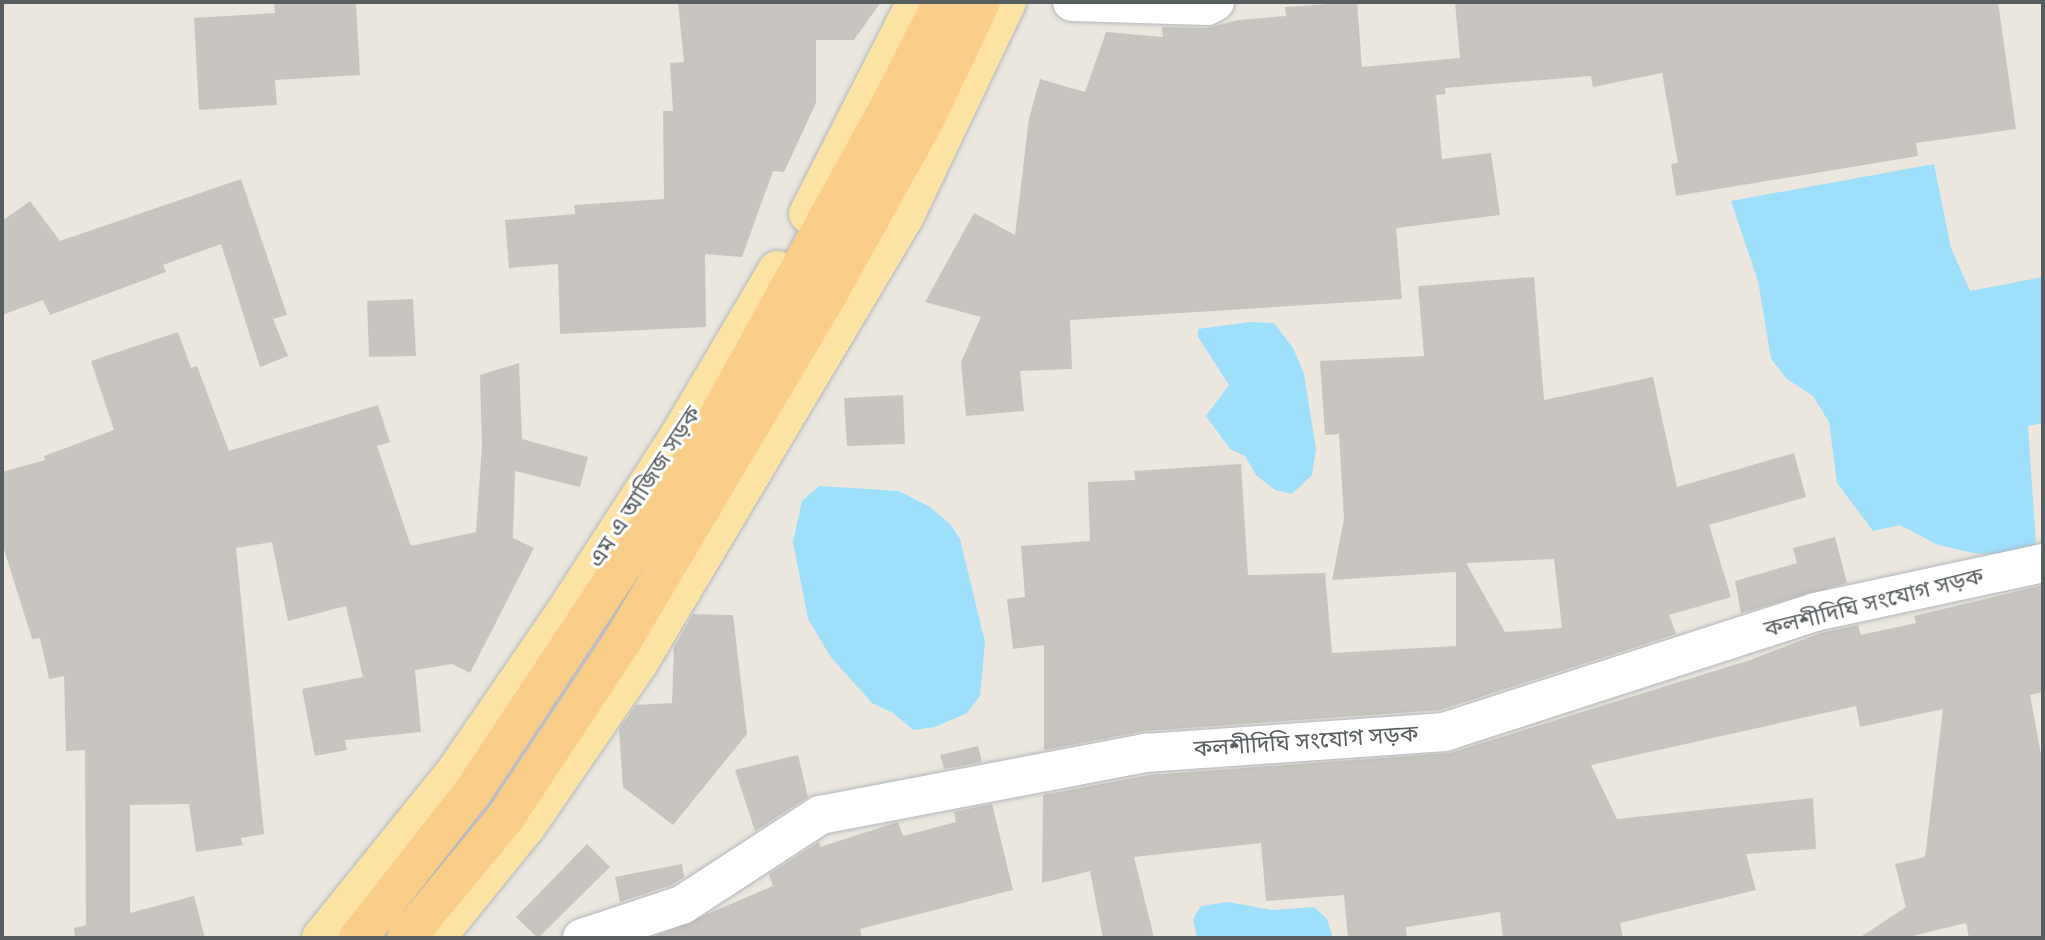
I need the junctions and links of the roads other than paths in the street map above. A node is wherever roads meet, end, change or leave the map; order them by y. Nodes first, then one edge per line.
1 (916, 2) edge
2 (942, 2) edge
3 (981, 2) edge
4 (1007, 2) edge
5 (1072, 2) edge
6 (1215, 2) edge
7 (2043, 563) edge
8 (321, 938) edge
9 (358, 938) edge
10 (406, 938) edge
11 (436, 938) edge
12 (582, 938) edge

1 - 8 main road, এম এ আজিজ সড়ক
2 - 9 highway
3 - 10 highway
4 - 11 main road
5 - 6 street
7 - 12 street, কলশীদিঘি সংযোগ সড়ক

